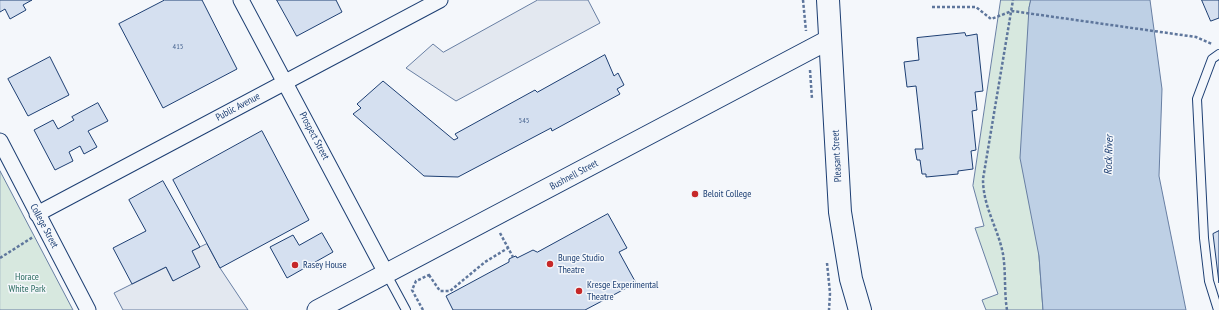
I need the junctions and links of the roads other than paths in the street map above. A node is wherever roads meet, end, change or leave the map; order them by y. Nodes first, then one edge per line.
1 (241, 0) edge
2 (440, 0) edge
3 (828, 0) edge
4 (830, 39) junction
5 (1219, 54) edge
6 (285, 82) junction
7 (0, 141) edge
8 (37, 214) junction
9 (386, 273) junction
10 (88, 310) edge
11 (317, 310) edge
12 (406, 310) edge
13 (860, 310) edge
14 (1218, 310) edge

1 - 6 street, Prospect Street
2 - 6 street, Public Avenue
3 - 4 main road, Pleasant Street
4 - 9 street, Bushnell Street
4 - 13 main road, Pleasant Street
5 - 14 lane
6 - 8 street, Public Avenue
6 - 9 street, Prospect Street
7 - 8 street, College Street
8 - 10 street, College Street
9 - 11 street, Bushnell Street
9 - 12 lane

